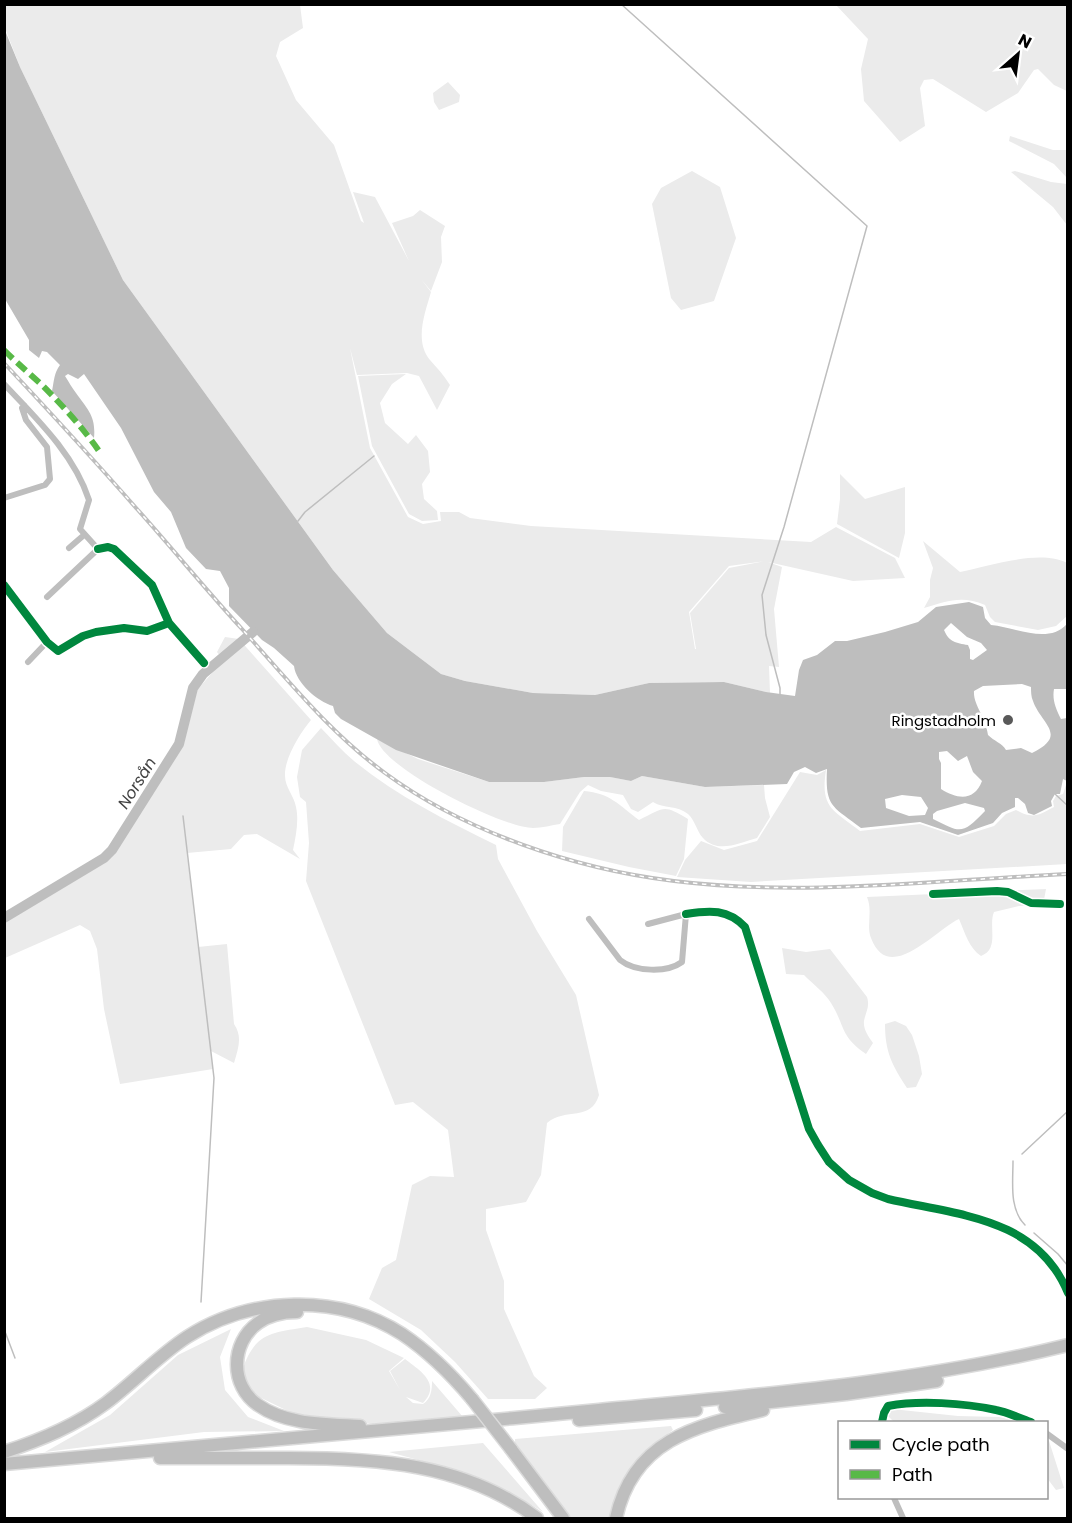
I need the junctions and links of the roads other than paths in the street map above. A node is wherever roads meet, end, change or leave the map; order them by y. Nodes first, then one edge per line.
1 (4, 384) edge
2 (24, 405) junction
3 (4, 498) edge
4 (84, 535) junction
5 (69, 548) dead end
6 (98, 549) junction
7 (4, 585) edge
8 (46, 597) dead end
9 (169, 623) junction
10 (49, 644) junction
11 (28, 662) dead end
12 (204, 663) dead end
13 (933, 894) dead end
14 (1060, 904) dead end
15 (686, 914) junction
16 (589, 919) dead end
17 (648, 924) dead end
18 (1068, 1293) edge
19 (1068, 1345) edge
20 (1068, 1353) edge
21 (806, 1399) junction
22 (469, 1400) junction
23 (882, 1421) edge
24 (1028, 1421) edge
25 (406, 1428) junction
26 (1048, 1434) edge
27 (1068, 1449) edge
28 (508, 1450) junction
29 (4, 1452) edge
30 (160, 1458) junction
31 (4, 1464) edge
32 (4, 1472) edge
33 (895, 1499) edge
34 (537, 1518) edge
35 (555, 1518) edge
36 (563, 1518) edge
37 (616, 1518) edge
38 (903, 1518) edge

1 - 2 street
2 - 3 street
2 - 4 street
4 - 5 street
4 - 6 street
6 - 8 street
6 - 9 street
7 - 10 street
9 - 10 street
9 - 12 street
10 - 11 street
13 - 14 street
15 - 16 street
15 - 17 street
15 - 18 street
19 - 25 highway
20 - 21 highway
21 - 30 highway
21 - 37 highway
22 - 25 highway
22 - 28 highway
22 - 29 highway
23 - 24 street
25 - 31 highway
26 - 27 street
28 - 35 highway
28 - 36 highway
30 - 32 highway
30 - 34 highway
33 - 38 street

